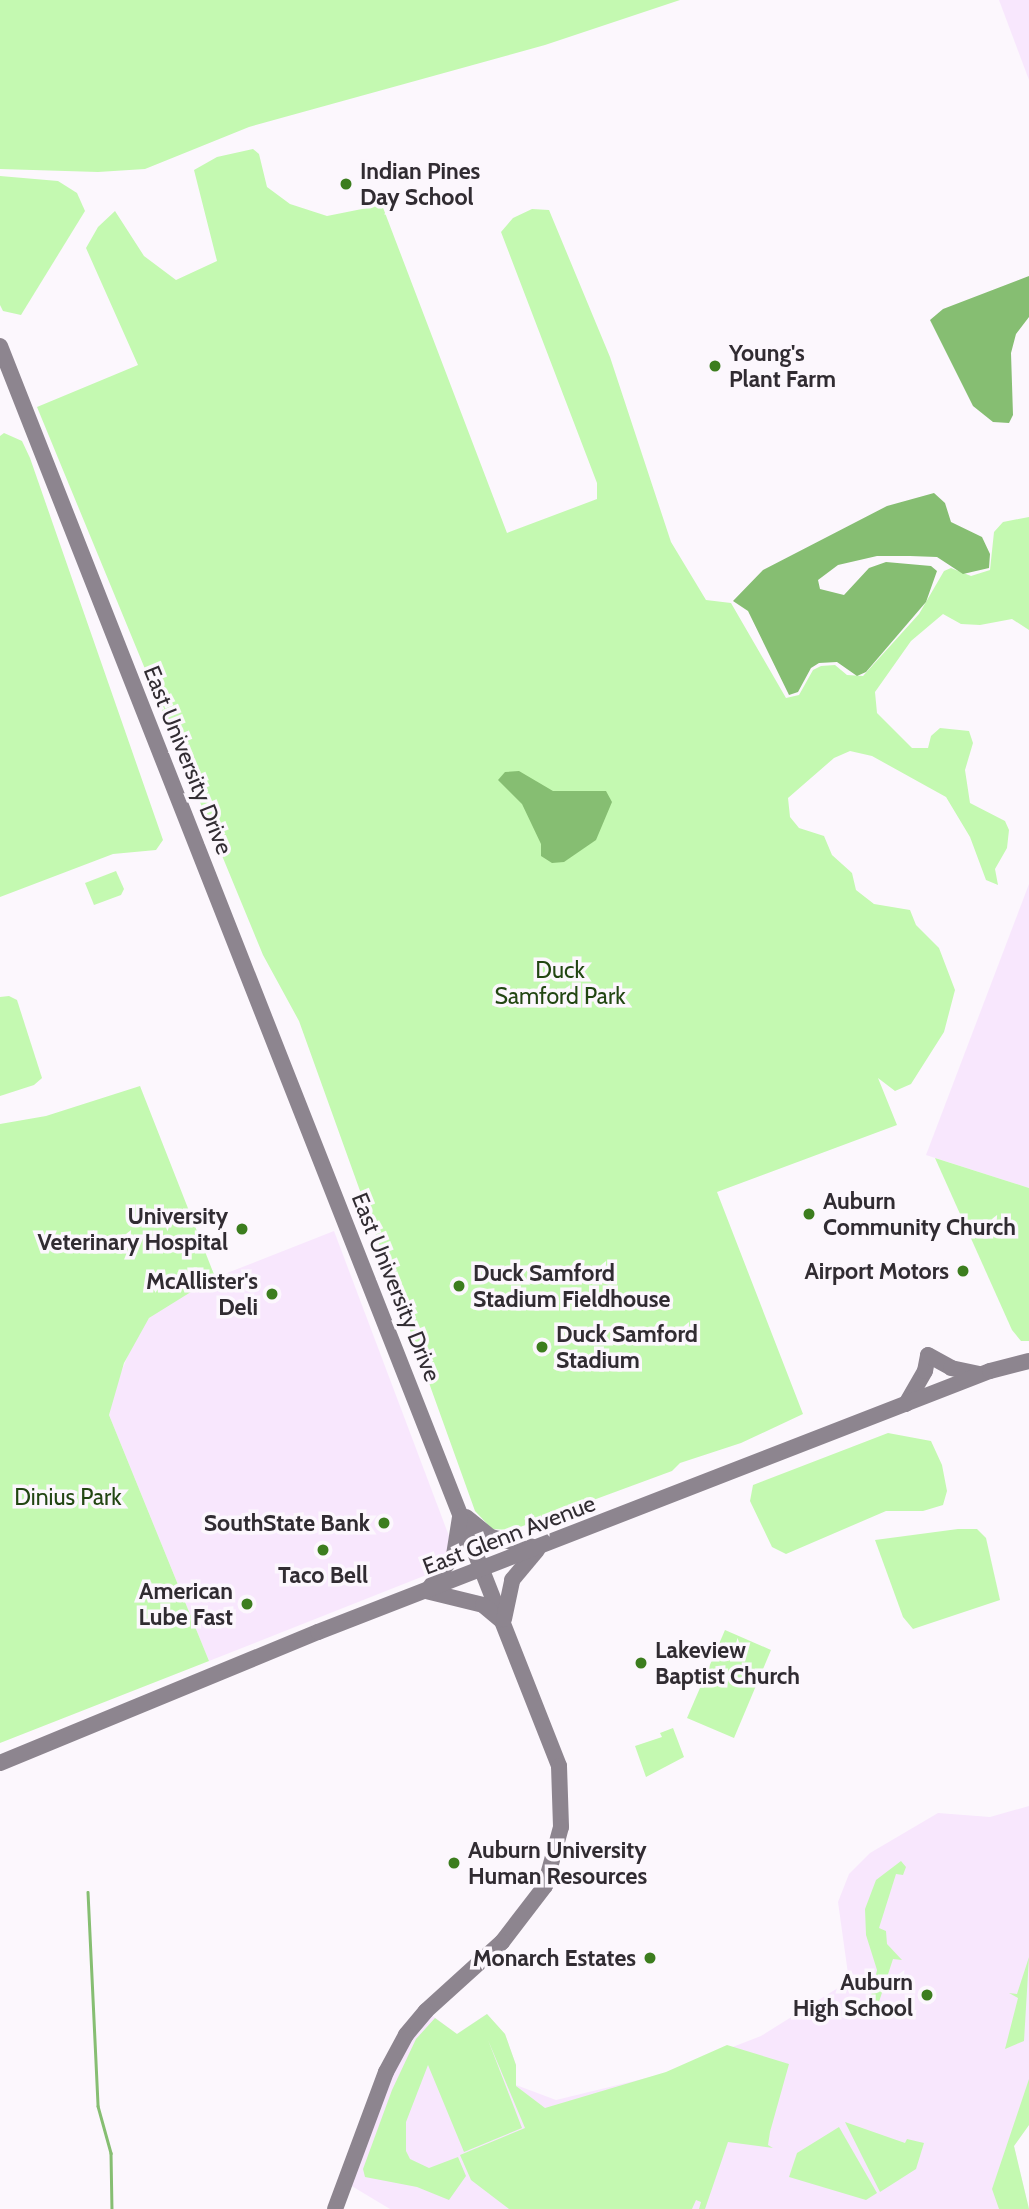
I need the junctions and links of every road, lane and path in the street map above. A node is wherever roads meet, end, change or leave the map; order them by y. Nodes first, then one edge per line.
1 (0, 346) edge
2 (1029, 1361) edge
3 (983, 1374) junction
4 (906, 1404) junction
5 (460, 1510) junction
6 (538, 1548) junction
7 (482, 1570) junction
8 (426, 1591) junction
9 (503, 1622) junction
10 (2, 1760) edge
11 (335, 2209) edge

1 - 5 main road, East University Drive
2 - 3 main road, East Glenn Avenue
3 - 4 main road, East Glenn Avenue
3 - 4 main road
4 - 6 main road, East Glenn Avenue
5 - 6 main road
5 - 7 main road, East University Drive
5 - 8 main road
6 - 7 main road, East Glenn Avenue
6 - 9 main road
7 - 8 main road, East Glenn Avenue
7 - 9 main road, East University Drive
8 - 9 main road
8 - 10 main road, East Glenn Avenue
9 - 11 main road, East University Drive

